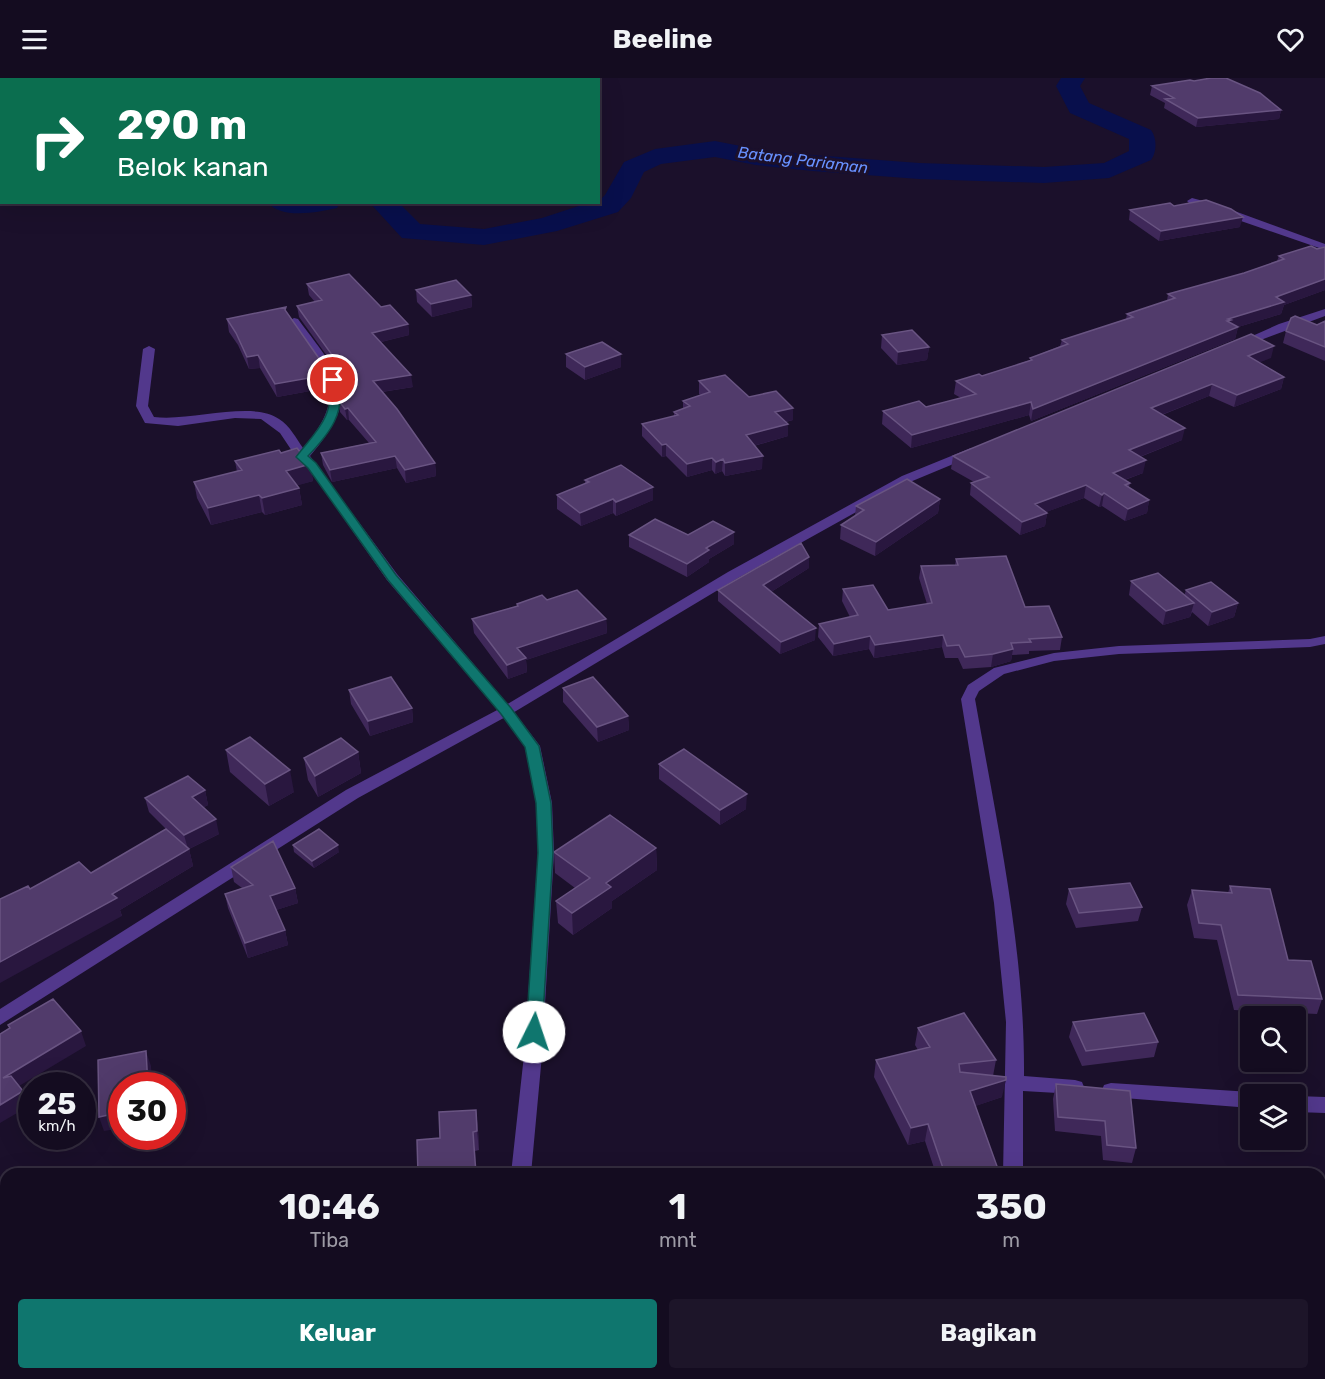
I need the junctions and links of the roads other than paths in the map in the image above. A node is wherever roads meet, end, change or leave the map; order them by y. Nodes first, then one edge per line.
1 (1192, 201) edge
2 (1325, 248) edge
3 (1325, 312) edge
4 (294, 321) edge
5 (149, 349) dead end
6 (1222, 352) edge
7 (984, 447) edge
8 (302, 457) junction
9 (1325, 640) edge
10 (506, 711) junction
11 (0, 1018) edge
12 (1015, 1083) junction
13 (1240, 1099) edge
14 (1306, 1104) edge
15 (1325, 1105) edge
16 (522, 1168) edge
17 (1012, 1168) edge

1 - 2 street
3 - 6 street
4 - 8 street
5 - 8 street
7 - 10 street
8 - 10 street
9 - 12 street
10 - 11 street
10 - 16 street
12 - 13 street
12 - 17 street
14 - 15 street

